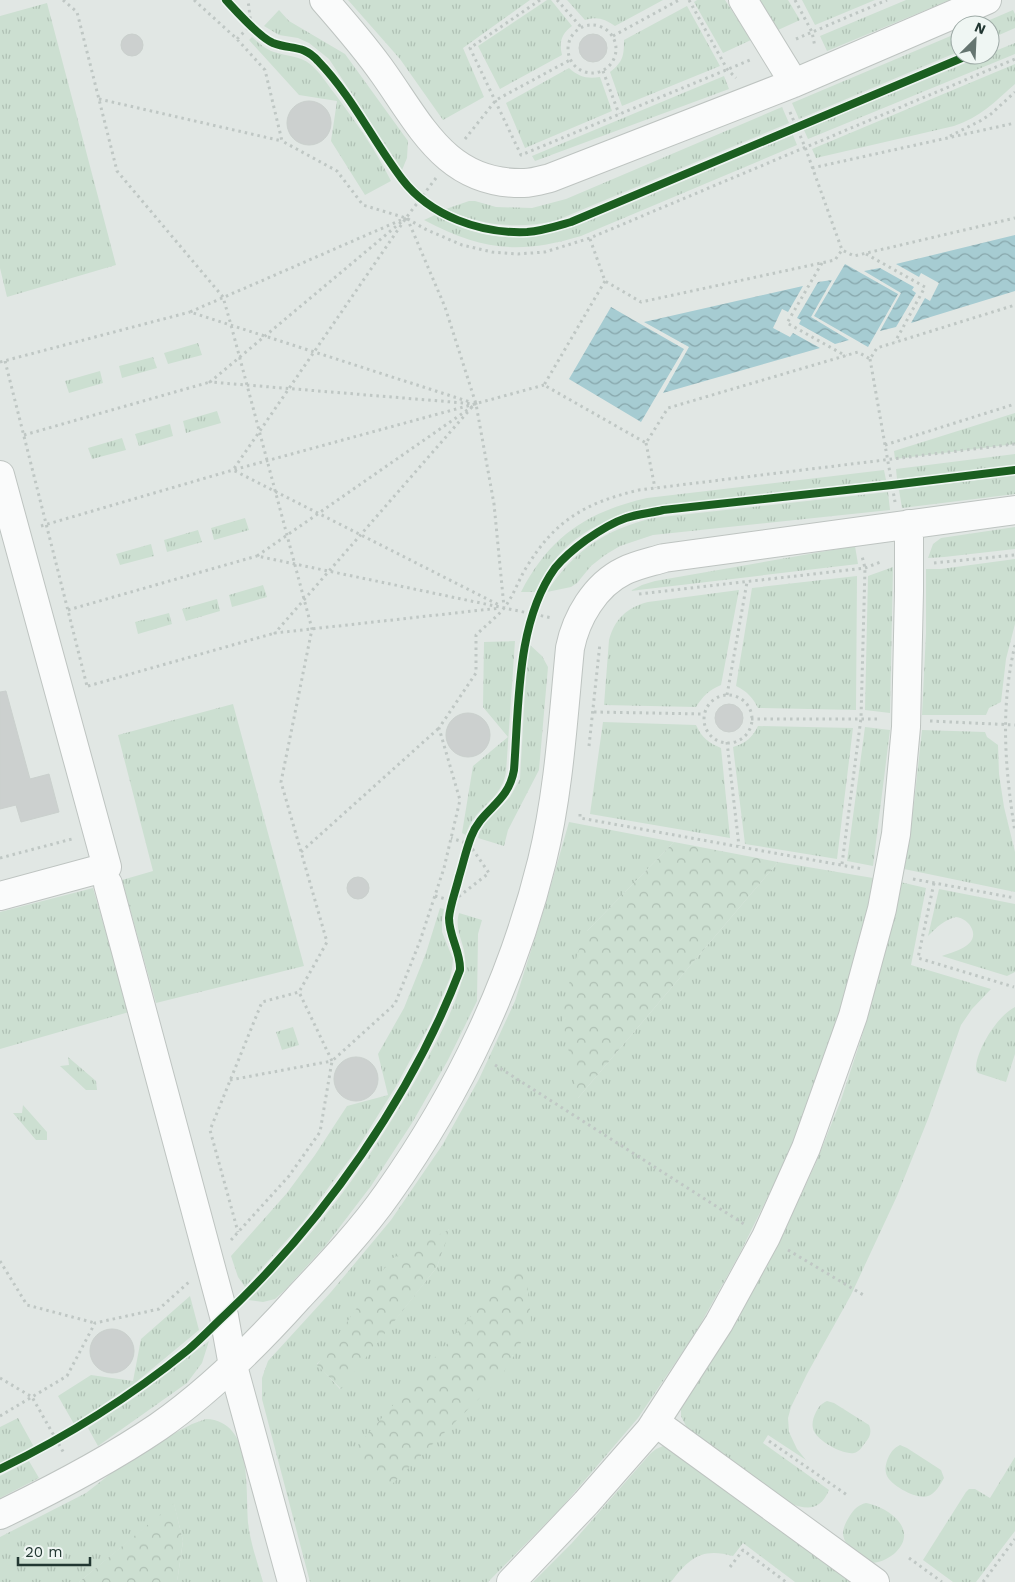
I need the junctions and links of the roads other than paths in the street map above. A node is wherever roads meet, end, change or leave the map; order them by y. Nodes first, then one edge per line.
1 (324, 0) edge
2 (742, 0) edge
3 (987, 0) edge
4 (790, 94) junction
5 (0, 475) edge
6 (1015, 510) edge
7 (903, 516) junction
8 (108, 884) dead end
9 (0, 896) edge
10 (233, 1366) junction
11 (655, 1422) junction
12 (0, 1515) edge
13 (292, 1582) edge
14 (511, 1582) edge
15 (875, 1582) edge

1 - 4 lane
2 - 4 lane
3 - 4 lane
5 - 9 lane
6 - 7 lane
7 - 10 lane
7 - 11 lane
8 - 10 lane
10 - 12 lane
10 - 13 lane
11 - 14 lane
11 - 15 lane

